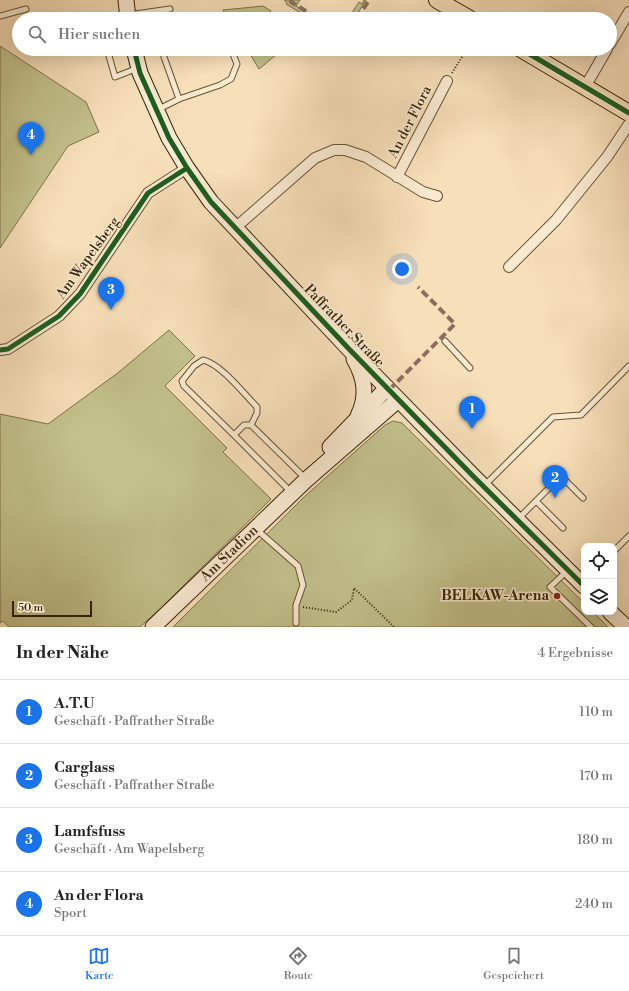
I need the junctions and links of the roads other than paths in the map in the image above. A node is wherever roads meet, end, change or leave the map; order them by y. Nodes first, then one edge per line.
1 (437, 0) edge
2 (26, 9) dead end
3 (170, 9) dead end
4 (127, 11) edge
5 (15, 12) edge
6 (458, 12) edge
7 (629, 12) edge
8 (12, 13) edge
9 (0, 16) edge
10 (617, 32) edge
11 (109, 56) edge
12 (136, 56) edge
13 (234, 56) edge
14 (533, 56) edge
15 (603, 56) edge
16 (164, 57) dead end
17 (139, 68) junction
18 (447, 81) road end
19 (585, 87) junction
20 (179, 99) junction
21 (156, 111) junction
22 (629, 113) edge
23 (629, 124) edge
24 (187, 168) junction
25 (397, 177) junction
26 (436, 196) dead end
27 (235, 228) junction
28 (508, 267) dead end
29 (445, 341) dead end
30 (0, 350) edge
31 (349, 350) junction
32 (629, 366) edge
33 (470, 368) dead end
34 (387, 388) junction
35 (398, 400) junction
36 (355, 422) junction
37 (251, 425) junction
38 (234, 435) junction
39 (306, 480) junction
40 (483, 486) junction
41 (293, 493) junction
42 (583, 498) dead end
43 (536, 501) junction
44 (517, 520) junction
45 (563, 528) dead end
46 (256, 529) junction
47 (629, 536) edge
48 (617, 548) edge
49 (568, 570) junction
50 (581, 582) edge
51 (614, 615) edge
52 (296, 623) dead end
53 (624, 623) edge
54 (153, 627) edge
55 (591, 627) edge

1 - 6 main road
2 - 5 lane
3 - 4 lane
7 - 10 street
8 - 9 lane
11 - 17 lane
12 - 17 main road, Paffrather Straße
13 - 20 lane
14 - 19 main road
15 - 19 street
16 - 20 lane
17 - 21 main road, Paffrather Straße
18 - 25 street, An der Flora
19 - 22 main road
20 - 21 lane
21 - 24 main road, Paffrather Straße
23 - 28 street
24 - 27 main road, Paffrather Straße
24 - 30 street, Am Wapelsberg
25 - 26 street, An der Flora
25 - 27 street, An der Flora
27 - 31 main road, Paffrather Straße
29 - 33 lane
31 - 34 main road, Paffrather Straße
31 - 36 main road
32 - 40 lane
34 - 35 main road, Paffrather Straße
34 - 36 main road, Am Stadion
35 - 39 main road, Am Stadion
35 - 40 main road, Paffrather Straße
36 - 39 main road, Am Stadion
37 - 38 lane
37 - 38 lane
37 - 39 lane
38 - 41 lane
39 - 41 main road, Am Stadion
40 - 44 main road, Paffrather Straße
41 - 46 main road, Am Stadion
42 - 43 lane
43 - 44 lane
43 - 45 lane
44 - 49 main road, Paffrather Straße
46 - 52 lane
46 - 54 main road, Am Stadion
47 - 48 lane
49 - 50 main road, Paffrather Straße
49 - 55 lane
51 - 53 main road

